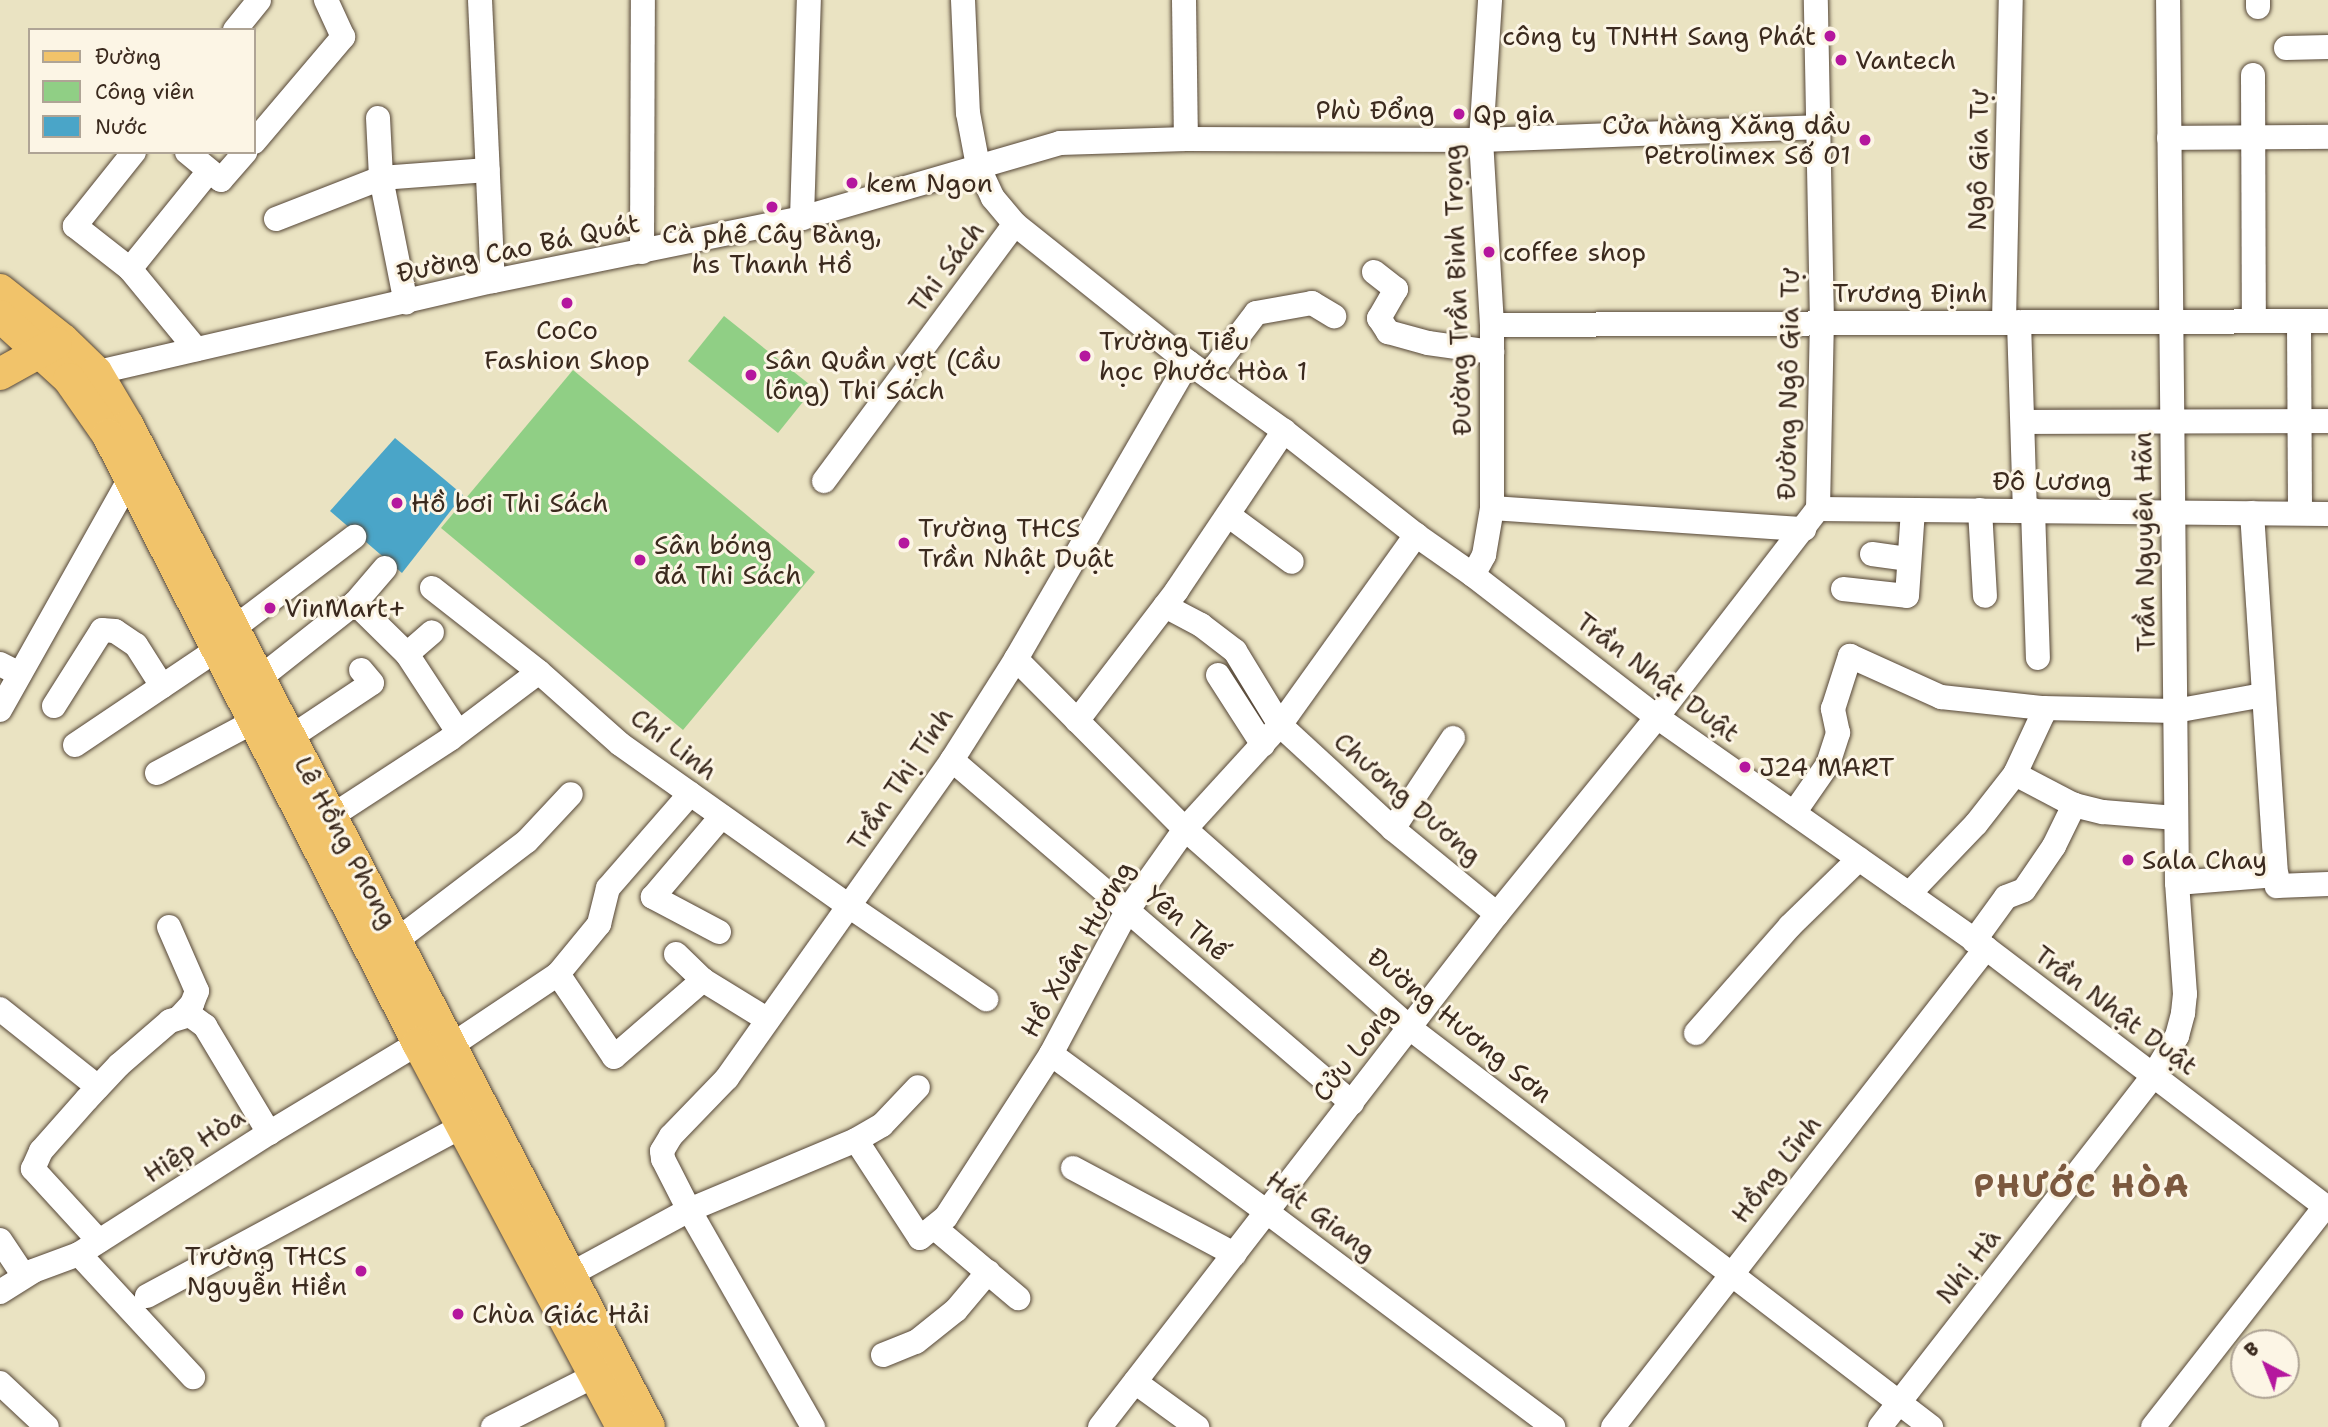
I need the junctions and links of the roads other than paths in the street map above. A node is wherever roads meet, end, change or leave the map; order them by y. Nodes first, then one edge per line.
1 (260, 0) edge
2 (326, 0) edge
3 (480, 0) edge
4 (643, 0) edge
5 (808, 0) edge
6 (963, 0) edge
7 (1184, 0) edge
8 (1490, 0) edge
9 (1816, 0) edge
10 (2011, 0) edge
11 (2168, 0) edge
12 (237, 28) edge
13 (2328, 47) edge
14 (2286, 48) dead end
15 (2253, 75) dead end
16 (378, 118) dead end
17 (1816, 127) junction
18 (2253, 137) junction
19 (2328, 137) edge
20 (2169, 138) junction
21 (1185, 139) junction
22 (256, 140) edge
23 (1481, 140) junction
24 (132, 154) edge
25 (189, 154) edge
26 (243, 154) edge
27 (978, 166) junction
28 (488, 170) junction
29 (209, 171) junction
30 (381, 178) junction
31 (802, 218) junction
32 (276, 219) dead end
33 (1015, 224) junction
34 (642, 252) junction
35 (130, 269) junction
36 (1374, 272) dead end
37 (493, 281) junction
38 (0, 290) edge
39 (406, 303) junction
40 (0, 316) edge
41 (1334, 316) dead end
42 (2171, 321) junction
43 (2254, 321) junction
44 (2298, 321) junction
45 (2328, 321) edge
46 (2011, 322) junction
47 (1822, 323) junction
48 (1492, 325) junction
49 (51, 346) junction
50 (196, 349) junction
51 (1492, 352) junction
52 (1188, 362) junction
53 (0, 374) edge
54 (82, 376) junction
55 (1208, 376) junction
56 (2172, 421) junction
57 (2328, 421) edge
58 (2023, 422) junction
59 (2300, 422) junction
60 (1284, 431) junction
61 (130, 478) junction
62 (824, 481) dead end
63 (1492, 508) junction
64 (1913, 510) junction
65 (1980, 510) junction
66 (2029, 510) junction
67 (2173, 512) junction
68 (2252, 513) junction
69 (2300, 513) junction
70 (2328, 514) edge
71 (1228, 515) junction
72 (1811, 519) junction
73 (1416, 535) junction
74 (354, 537) dead end
75 (1872, 554) dead end
76 (1909, 559) junction
77 (1292, 562) dead end
78 (385, 568) dead end
79 (1473, 575) junction
80 (432, 588) dead end
81 (1843, 589) dead end
82 (1985, 596) dead end
83 (355, 603) junction
84 (1166, 606) junction
85 (432, 632) dead end
86 (226, 638) junction
87 (407, 654) junction
88 (2038, 658) dead end
89 (1016, 659) junction
90 (10, 669) edge
91 (361, 670) dead end
92 (539, 672) junction
93 (1218, 676) dead end
94 (260, 678) junction
95 (162, 686) junction
96 (2263, 695) junction
97 (54, 706) dead end
98 (2043, 708) junction
99 (0, 710) edge
100 (2175, 711) junction
101 (1657, 717) junction
102 (255, 721) junction
103 (1077, 721) junction
104 (1280, 725) junction
105 (458, 732) junction
106 (291, 737) junction
107 (1453, 738) dead end
108 (75, 745) dead end
109 (1263, 745) junction
110 (952, 760) junction
111 (156, 773) dead end
112 (2015, 774) junction
113 (571, 794) dead end
114 (690, 794) junction
115 (2074, 805) junction
116 (1794, 813) junction
117 (332, 816) junction
118 (722, 816) junction
119 (2176, 818) junction
120 (1185, 829) junction
121 (1393, 829) junction
122 (1859, 859) junction
123 (2277, 875) junction
124 (2177, 883) junction
125 (2328, 884) edge
126 (1909, 894) junction
127 (849, 906) junction
128 (1127, 911) junction
129 (1497, 914) junction
130 (169, 927) dead end
131 (719, 932) dead end
132 (397, 940) junction
133 (1980, 945) junction
134 (676, 954) dead end
135 (558, 974) junction
136 (703, 980) junction
137 (986, 999) dead end
138 (0, 1009) edge
139 (181, 1016) junction
140 (768, 1020) junction
141 (1411, 1029) junction
142 (1696, 1033) dead end
143 (418, 1043) junction
144 (449, 1047) junction
145 (1051, 1054) junction
146 (2154, 1076) junction
147 (98, 1087) junction
148 (918, 1087) dead end
149 (1352, 1103) junction
150 (463, 1126) junction
151 (269, 1133) junction
152 (856, 1140) junction
153 (1073, 1168) dead end
154 (2326, 1208) edge
155 (689, 1210) junction
156 (1267, 1212) junction
157 (934, 1228) junction
158 (0, 1240) edge
159 (89, 1248) junction
160 (1234, 1254) junction
161 (988, 1272) junction
162 (1732, 1275) junction
163 (24, 1276) junction
164 (560, 1279) junction
165 (0, 1292) edge
166 (147, 1296) dead end
167 (1018, 1298) dead end
168 (883, 1355) dead end
169 (598, 1362) junction
170 (193, 1377) dead end
171 (1135, 1382) junction
172 (0, 1383) edge
173 (1899, 1403) junction
174 (44, 1426) edge
175 (494, 1427) edge
176 (622, 1427) edge
177 (649, 1427) edge
178 (813, 1427) edge
179 (1100, 1427) edge
180 (1197, 1427) edge
181 (1553, 1427) edge
182 (1613, 1427) edge
183 (1881, 1427) edge
184 (1930, 1427) edge
185 (2153, 1427) edge

1 - 12 street
2 - 22 street
3 - 28 street
4 - 34 street
5 - 31 street
6 - 27 street, Trần Nhật Duật
7 - 21 street
8 - 23 street, Đường Trần Bình Trọng
9 - 17 street, Đường Ngô Gia Tự
10 - 46 street, Ngô Gia Tự
11 - 20 street, Trần Nguyên Hãn
13 - 14 street
15 - 18 street
16 - 30 street
17 - 23 street, Phù Đổng
17 - 47 street, Đường Ngô Gia Tự
18 - 19 street
18 - 20 street
18 - 43 street
20 - 42 street, Trần Nguyên Hãn
21 - 23 street, Phù Đổng
21 - 27 street, Phù Đổng
23 - 48 street, Đường Trần Bình Trọng
24 - 35 street
25 - 29 street
26 - 29 street
27 - 31 street, Đường Cao Bá Quát
27 - 33 street, Trần Nhật Duật
28 - 30 street
28 - 37 street
29 - 35 street
30 - 32 street
30 - 39 street
31 - 34 street, Đường Cao Bá Quát
33 - 52 street, Trần Nhật Duật
33 - 62 street, Thi Sách
34 - 37 street, Đường Cao Bá Quát
35 - 50 street
36 - 51 street
37 - 39 street, Đường Cao Bá Quát
38 - 49 main road, Lê Hồng Phong
39 - 50 street, Đường Cao Bá Quát
40 - 49 main road, Lê Hồng Phong
41 - 55 street
42 - 43 street, Trương Định
42 - 46 street, Trương Định
42 - 56 street, Trần Nguyên Hãn
43 - 44 street, Trương Định
44 - 45 street, Trương Định
44 - 59 street
46 - 47 street, Trương Định
46 - 58 street, Ngô Gia Tự
47 - 48 street, Trương Định
47 - 72 street, Đường Ngô Gia Tự
48 - 51 street, Đường Trần Bình Trọng
49 - 53 main road
49 - 54 main road, Lê Hồng Phong
50 - 54 street, Đường Cao Bá Quát
51 - 63 street, Đường Trần Bình Trọng
52 - 55 street, Trần Nhật Duật
52 - 89 street, Trần Thị Tính
54 - 61 main road, Lê Hồng Phong
54 - 86 main road, Lê Hồng Phong
55 - 60 street, Trần Nhật Duật
56 - 58 street
56 - 59 street
56 - 67 street, Trần Nguyên Hãn
57 - 59 street
58 - 66 street, Ngô Gia Tự
59 - 69 street
60 - 71 street
60 - 73 street, Trần Nhật Duật
61 - 86 main road, Lê Hồng Phong
61 - 90 street
63 - 72 street, Đô Lương
63 - 79 street, Đường Trần Bình Trọng
64 - 65 street, Đô Lương
64 - 72 street, Đô Lương
64 - 76 street
65 - 66 street, Đô Lương
65 - 82 street
66 - 67 street, Đô Lương
66 - 88 street, Ngô Gia Tự
67 - 68 street, Đô Lương
67 - 100 street, Trần Nguyên Hãn
68 - 69 street, Đô Lương
68 - 96 street
69 - 70 street, Đô Lương
71 - 77 street
71 - 84 street
72 - 101 street, Đường Ngô Gia Tự
73 - 79 street, Trần Nhật Duật
73 - 104 street, Hồ Xuân Hương
74 - 86 street
75 - 76 street
76 - 81 street
78 - 83 street
79 - 101 street, Trần Nhật Duật
80 - 92 street, Chí Linh
83 - 87 street
83 - 94 street
84 - 103 street
84 - 104 street, Chương Dương
85 - 87 street
86 - 94 main road, Lê Hồng Phong
86 - 95 street
86 - 102 main road, Lê Hồng Phong
87 - 105 street
89 - 103 street, Đường Hương Sơn
89 - 110 street, Trần Thị Tính
90 - 99 street
91 - 106 street
92 - 105 street
92 - 114 street, Chí Linh
93 - 109 street
94 - 106 main road, Lê Hồng Phong
95 - 97 street
95 - 108 street
96 - 100 street
96 - 123 street
98 - 100 street
98 - 112 street
98 - 116 street
100 - 119 street, Trần Nguyên Hãn
101 - 116 street, Trần Nhật Duật
101 - 129 street, Cửu Long
102 - 111 street
102 - 143 main road, Lê Hồng Phong
103 - 120 street, Đường Hương Sơn
104 - 109 street, Hồ Xuân Hương
104 - 121 street, Chương Dương
105 - 117 street
106 - 117 main road, Lê Hồng Phong
107 - 121 street
109 - 120 street, Hồ Xuân Hương
110 - 127 street, Trần Thị Tính
110 - 128 street, Yên Thế
112 - 115 street
112 - 126 street
113 - 132 street
114 - 118 street, Chí Linh
114 - 135 street
115 - 119 street
115 - 133 street, Hồng Lĩnh
116 - 122 street, Trần Nhật Duật
117 - 132 main road, Lê Hồng Phong
118 - 127 street, Chí Linh
118 - 131 street
119 - 124 street, Trần Nguyên Hãn
120 - 128 street, Hồ Xuân Hương
120 - 141 street, Đường Hương Sơn
121 - 129 street, Chương Dương
122 - 126 street, Trần Nhật Duật
122 - 142 street
123 - 124 street
123 - 125 street
124 - 146 street, Trần Nguyên Hãn
126 - 133 street, Trần Nhật Duật
127 - 137 street, Chí Linh
127 - 140 street, Trần Thị Tính
128 - 145 street, Hồ Xuân Hương
128 - 149 street, Yên Thế
129 - 141 street, Cửu Long
130 - 139 street
132 - 144 main road, Lê Hồng Phong
133 - 146 street, Trần Nhật Duật
133 - 162 street, Hồng Lĩnh
134 - 136 street
135 - 136 street
135 - 144 street
136 - 140 street
138 - 147 street
139 - 147 street
139 - 151 street
140 - 155 street, Trần Thị Tính
141 - 149 street, Cửu Long
141 - 162 street, Đường Hương Sơn
143 - 150 main road, Lê Hồng Phong
143 - 151 street, Hiệp Hòa
144 - 164 main road, Lê Hồng Phong
145 - 156 street, Hát Giang
145 - 157 street, Hồ Xuân Hương
146 - 154 street, Trần Nhật Duật
146 - 173 street, Nhị Hà
147 - 159 street
148 - 152 street
149 - 156 street, Cửu Long
150 - 164 main road, Lê Hồng Phong
150 - 166 street
151 - 159 street, Hiệp Hòa
152 - 155 street
152 - 157 street
153 - 160 street
154 - 185 street
155 - 164 street
155 - 178 street, Trần Thị Tính
156 - 160 street, Cửu Long
156 - 181 street, Hát Giang
157 - 161 street
158 - 163 street
159 - 163 street, Hiệp Hòa
159 - 170 street
160 - 171 street, Cửu Long
161 - 167 street
161 - 168 street
162 - 173 street, Đường Hương Sơn
162 - 182 street, Hồng Lĩnh
163 - 165 street, Hiệp Hòa
164 - 169 main road, Lê Hồng Phong
169 - 175 street
169 - 176 main road, Lê Hồng Phong
169 - 177 main road, Lê Hồng Phong
171 - 179 street, Cửu Long
171 - 180 street
172 - 174 street
173 - 183 street, Nhị Hà
173 - 184 street, Đường Hương Sơn

